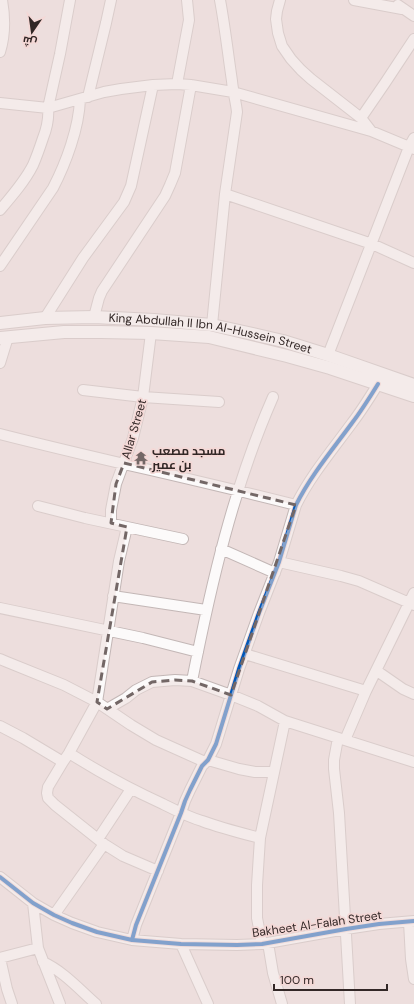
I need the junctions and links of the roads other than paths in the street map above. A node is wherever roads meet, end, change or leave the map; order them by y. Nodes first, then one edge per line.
1 (2, 0) edge
2 (70, 0) edge
3 (111, 0) edge
4 (187, 0) edge
5 (220, 0) edge
6 (280, 0) edge
7 (354, 0) edge
8 (392, 0) edge
9 (402, 9) junction
10 (414, 16) edge
11 (414, 39) edge
12 (0, 52) edge
13 (177, 84) junction
14 (153, 85) junction
15 (191, 85) junction
16 (233, 92) junction
17 (84, 98) junction
18 (0, 103) edge
19 (48, 108) junction
20 (361, 118) junction
21 (371, 130) junction
22 (412, 144) edge
23 (225, 194) junction
24 (0, 210) edge
25 (372, 244) junction
26 (414, 263) edge
27 (0, 266) edge
28 (94, 317) junction
29 (45, 318) junction
30 (0, 323) edge
31 (212, 325) junction
32 (151, 333) junction
33 (4, 337) edge
34 (328, 355) junction
35 (0, 363) edge
36 (378, 384) junction
37 (414, 385) edge
38 (401, 386) junction
39 (83, 390) dead end
40 (414, 396) edge
41 (144, 397) junction
42 (273, 397) dead end
43 (219, 402) dead end
44 (0, 434) edge
45 (124, 463) junction
46 (239, 490) junction
47 (296, 504) junction
48 (38, 506) dead end
49 (111, 523) junction
50 (127, 527) junction
51 (183, 538) dead end
52 (221, 549) junction
53 (279, 562) junction
54 (275, 573) junction
55 (414, 593) edge
56 (114, 596) junction
57 (412, 604) edge
58 (0, 608) edge
59 (206, 610) junction
60 (108, 631) junction
61 (198, 652) junction
62 (245, 654) junction
63 (0, 659) edge
64 (377, 671) junction
65 (192, 681) junction
66 (366, 691) junction
67 (414, 694) edge
68 (232, 695) junction
69 (97, 702) junction
70 (107, 709) junction
71 (285, 721) junction
72 (0, 726) edge
73 (341, 739) junction
74 (69, 753) junction
75 (206, 761) junction
76 (63, 762) junction
77 (414, 762) edge
78 (274, 772) junction
79 (131, 789) junction
80 (181, 813) junction
81 (260, 838) junction
82 (101, 841) junction
83 (158, 871) junction
84 (0, 877) edge
85 (32, 903) junction
86 (54, 915) junction
87 (411, 922) edge
88 (346, 929) junction
89 (132, 940) junction
90 (181, 944) junction
91 (265, 944) junction
92 (38, 948) junction
93 (0, 958) edge
94 (43, 962) junction
95 (414, 980) edge
96 (12, 1004) edge
97 (60, 1004) edge
98 (96, 1004) edge
99 (208, 1004) edge
100 (282, 1004) edge
101 (350, 1004) edge

1 - 12 street
2 - 19 street
3 - 17 street
4 - 13 street
5 - 16 street
6 - 20 street
7 - 9 street
8 - 9 street
9 - 10 street
11 - 20 street
13 - 14 street
13 - 15 street
14 - 17 street
14 - 29 street
15 - 16 street
15 - 28 street
16 - 21 street
16 - 23 street
17 - 19 street
17 - 27 street
18 - 19 street
19 - 24 street
20 - 21 street
21 - 22 street
22 - 25 street
23 - 25 street
23 - 31 street
25 - 26 street
25 - 34 street
28 - 29 main road, King Abdullah II Ibn Al-Hussein Street
28 - 31 main road, King Abdullah II Ibn Al-Hussein Street
29 - 30 main road, King Abdullah II Ibn Al-Hussein Street
31 - 34 main road, King Abdullah II Ibn Al-Hussein Street
32 - 33 main road, King Abdullah II Ibn Al-Hussein Street
32 - 36 main road, King Abdullah II Ibn Al-Hussein Street
32 - 41 street, Allar Street
33 - 35 street
34 - 38 main road, King Abdullah II Ibn Al-Hussein Street
36 - 38 main road, King Abdullah II Ibn Al-Hussein Street
36 - 47 street
37 - 38 main road, King Abdullah II Ibn Al-Hussein Street
38 - 40 main road, King Abdullah II Ibn Al-Hussein Street
39 - 41 street
41 - 43 street
41 - 45 street, Allar Street
42 - 46 street
44 - 45 street
45 - 46 street
45 - 49 street, Allar Street
46 - 47 street
46 - 52 street
47 - 53 street
48 - 49 street
49 - 50 street
50 - 51 street
50 - 56 street
52 - 54 street
52 - 59 street
53 - 54 street
53 - 57 street
54 - 62 street
55 - 57 street
56 - 59 street
56 - 60 street
57 - 64 street
58 - 60 street
59 - 61 street
60 - 61 street
60 - 69 street
61 - 65 street
62 - 66 street
62 - 68 street
63 - 69 street
64 - 66 street
64 - 67 street
65 - 68 street
65 - 70 street
66 - 73 street
68 - 71 street
68 - 75 street
69 - 70 street
69 - 74 street
70 - 75 street
71 - 73 street
71 - 78 street
72 - 76 street
73 - 77 street
73 - 88 street
74 - 76 street
74 - 79 street
75 - 78 street
75 - 80 street
76 - 82 street
78 - 81 street
79 - 80 street
79 - 82 street
80 - 81 street
80 - 83 street
81 - 91 street
82 - 83 street
82 - 86 street
83 - 89 street
84 - 85 street, Bakheet Al-Falah Street
85 - 86 street, Bakheet Al-Falah Street
85 - 92 street
86 - 89 street, Bakheet Al-Falah Street
87 - 88 street, Bakheet Al-Falah Street
87 - 95 street
88 - 91 street, Bakheet Al-Falah Street
88 - 101 street
89 - 90 street, Bakheet Al-Falah Street
90 - 91 street, Bakheet Al-Falah Street
90 - 99 street
91 - 100 street
92 - 93 street
92 - 94 street
93 - 96 street
94 - 97 street
94 - 98 street

